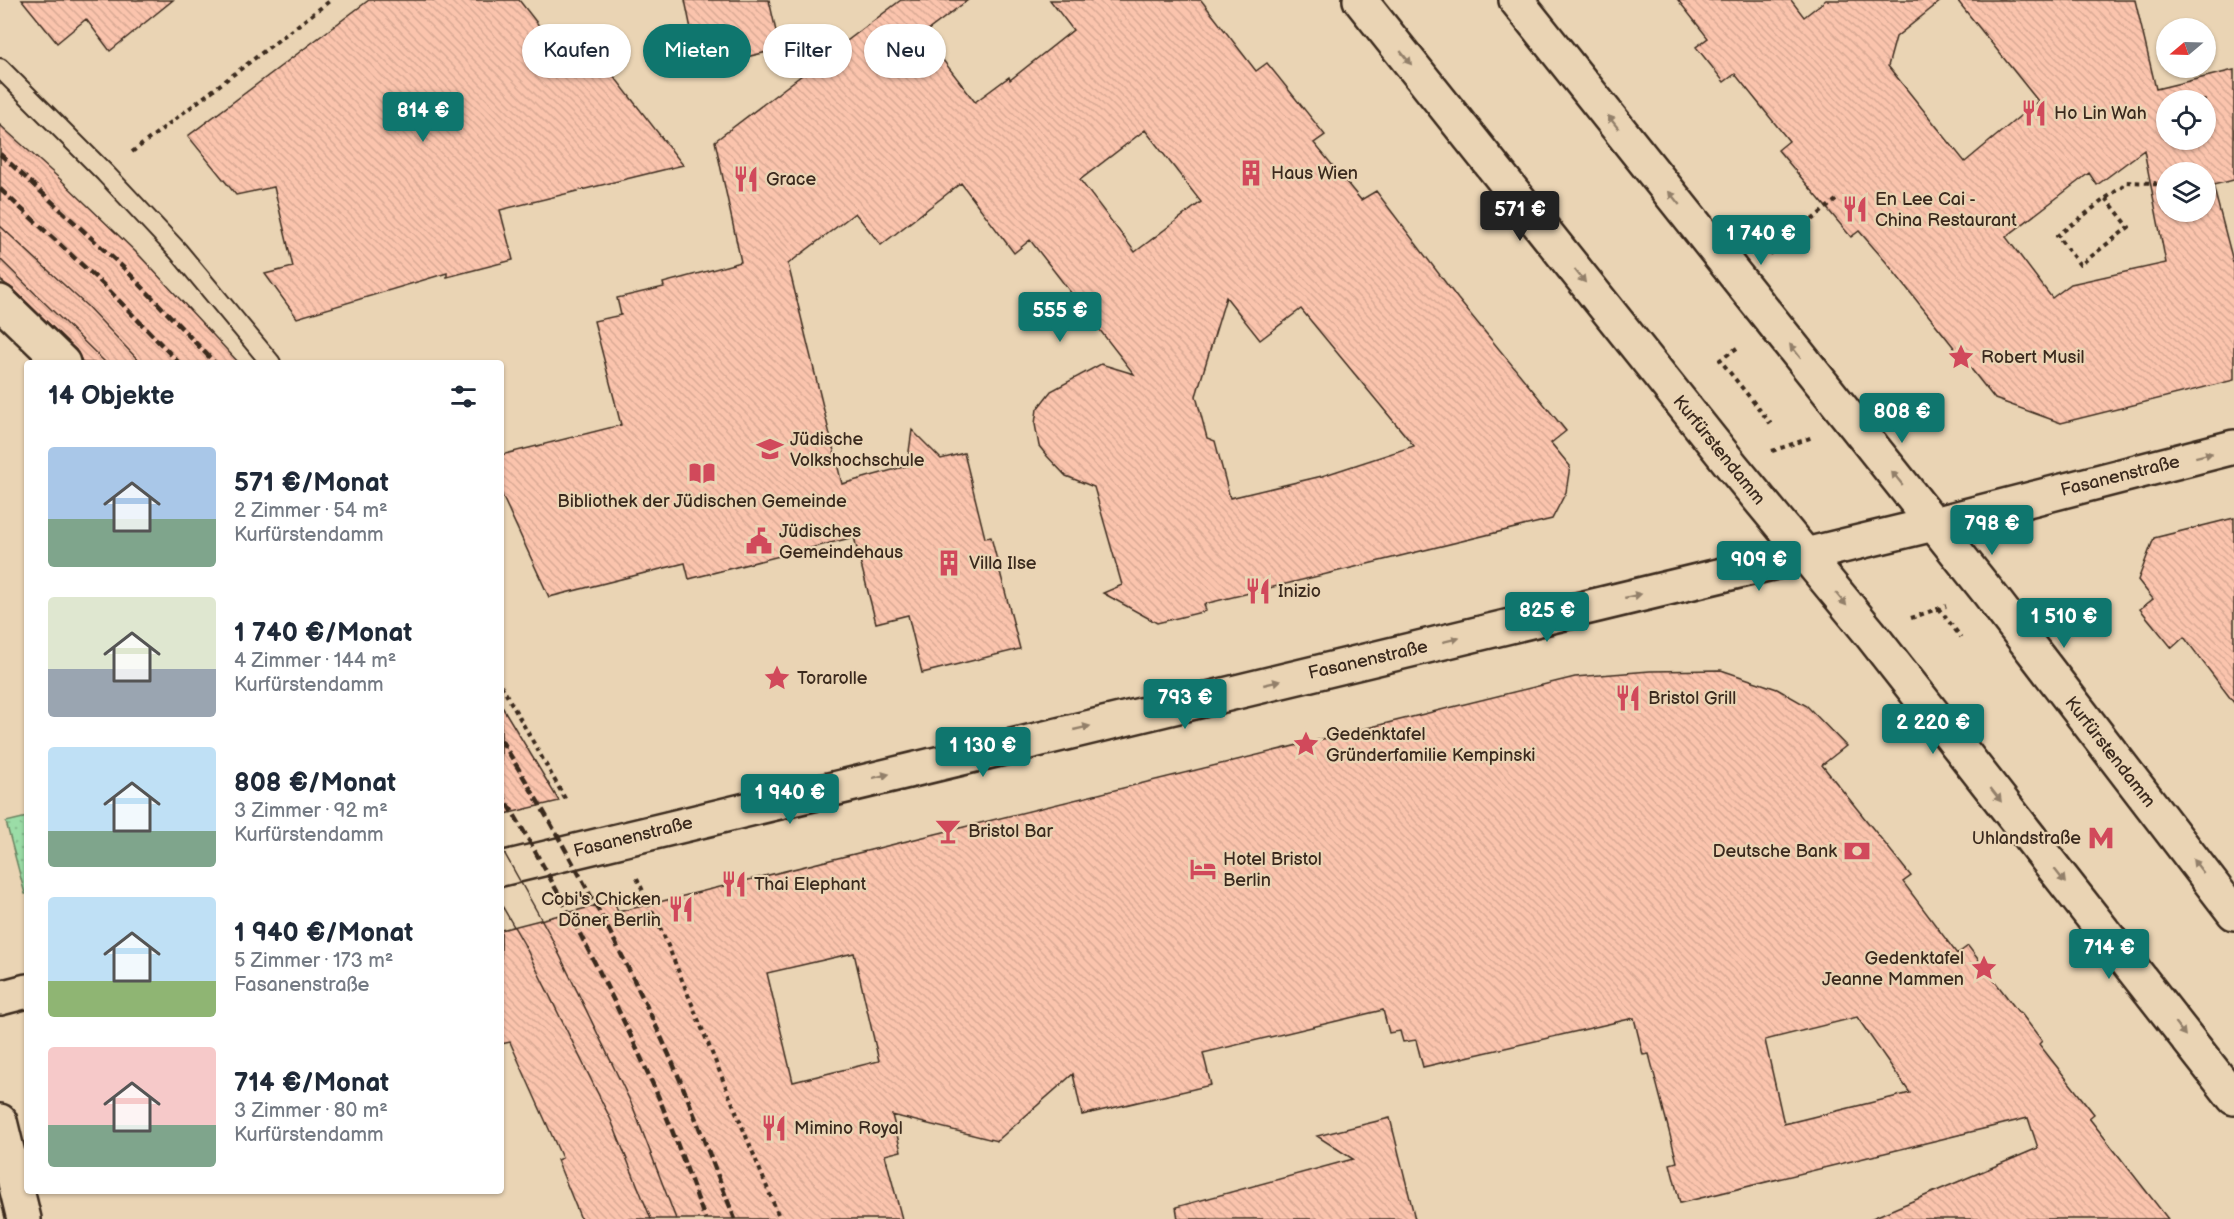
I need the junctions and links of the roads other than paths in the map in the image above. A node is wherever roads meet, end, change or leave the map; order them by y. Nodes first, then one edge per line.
1 (1360, 0) edge
2 (1516, 0) edge
3 (0, 68) edge
4 (0, 302) edge
5 (60, 360) edge
6 (269, 360) edge
7 (2234, 447) edge
8 (1934, 524) junction
9 (1804, 555) junction
10 (504, 868) edge
11 (2234, 912) edge
12 (24, 992) edge
13 (0, 998) edge
14 (2234, 1098) edge
15 (3, 1141) edge
16 (24, 1219) edge

1 -> 9 main road, Kurfürstendamm
8 -> 2 main road, Kurfürstendamm
3 - 6 lane
4 - 5 main road
8 -> 7 main road, Fasanenstraße
8 - 9 main road, Fasanenstraße
11 -> 8 main road, Kurfürstendamm
10 -> 9 main road, Fasanenstraße
9 -> 14 main road, Kurfürstendamm
12 - 13 main road
15 - 16 main road

